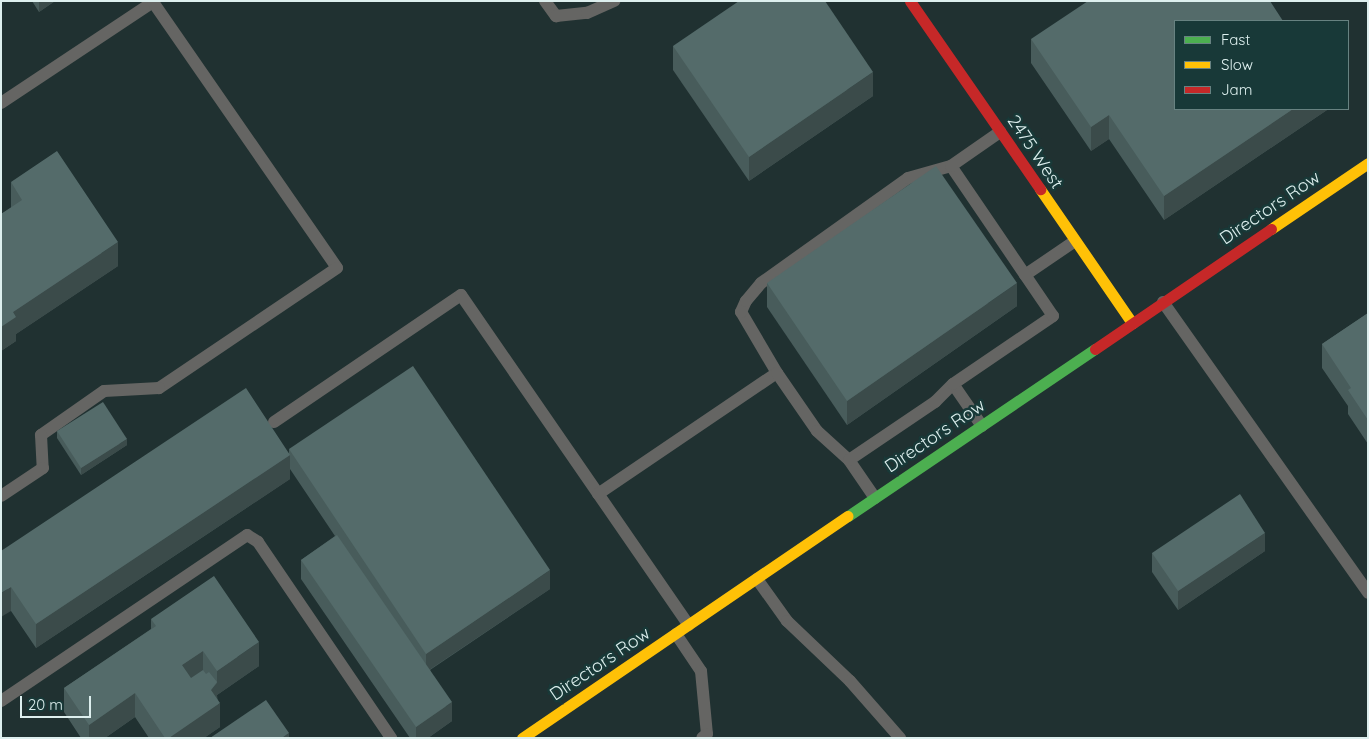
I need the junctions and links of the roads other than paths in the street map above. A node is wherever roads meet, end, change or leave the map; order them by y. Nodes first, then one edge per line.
1 (545, 1) edge
2 (614, 1) edge
3 (910, 1) edge
4 (1, 102) edge
5 (1000, 132) junction
6 (1368, 163) edge
7 (951, 166) junction
8 (1075, 241) junction
9 (1025, 275) junction
10 (1162, 302) junction
11 (1132, 323) junction
12 (777, 372) junction
13 (953, 384) junction
14 (274, 422) dead end
15 (982, 426) junction
16 (849, 460) junction
17 (598, 494) junction
18 (1, 496) edge
19 (876, 498) junction
20 (757, 578) junction
21 (1368, 593) edge
22 (688, 625) junction
23 (676, 634) junction
24 (1, 701) edge
25 (706, 737) edge
26 (391, 738) edge
27 (522, 738) edge
28 (900, 738) edge

1 - 2 lane
3 - 5 street, 2475 West
4 - 18 lane
5 - 7 lane
5 - 8 street, 2475 West
6 - 10 street, Directors Row
7 - 9 lane
7 - 12 lane
8 - 9 lane
8 - 11 street, 2475 West
9 - 13 lane
10 - 11 street, Directors Row
10 - 21 lane
11 - 15 street, Directors Row
12 - 16 lane
12 - 17 lane
13 - 15 lane
13 - 16 lane
14 - 17 lane
15 - 19 street, Directors Row
16 - 19 lane
17 - 22 lane
19 - 20 street, Directors Row
20 - 22 street, Directors Row
20 - 28 lane
22 - 23 street, Directors Row
23 - 25 lane
23 - 27 street, Directors Row
24 - 26 lane

